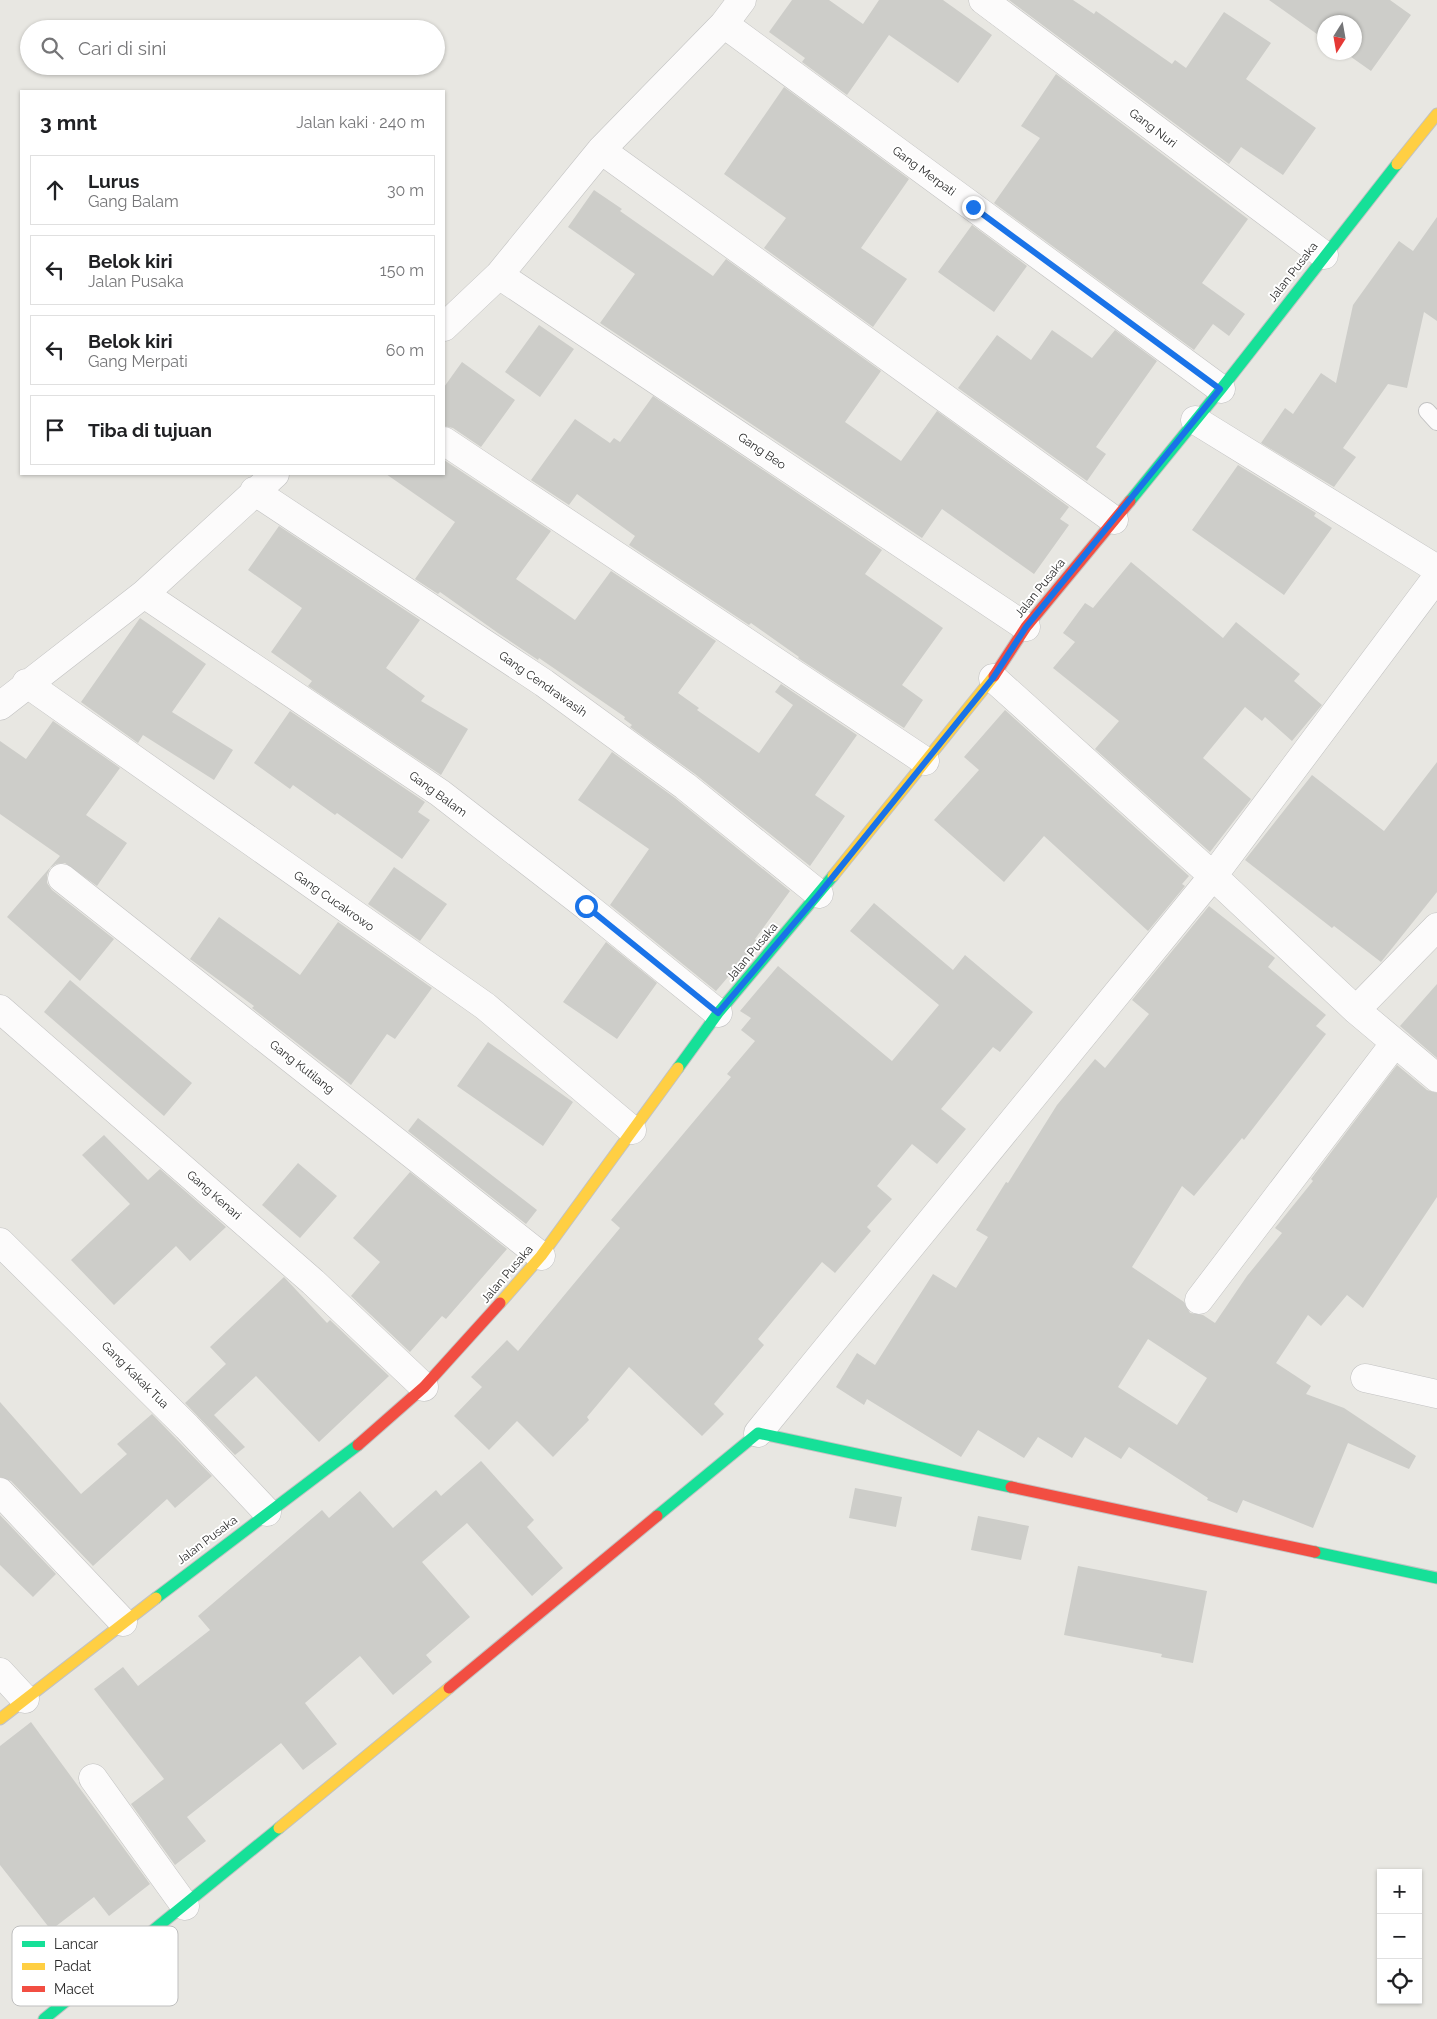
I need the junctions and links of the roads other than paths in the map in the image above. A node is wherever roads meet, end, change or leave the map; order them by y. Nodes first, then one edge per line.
1 (742, 0) edge
2 (983, 0) edge
3 (724, 24) junction
4 (1437, 114) edge
5 (601, 150) junction
6 (1324, 255) junction
7 (499, 276) junction
8 (445, 326) edge
9 (1220, 389) junction
10 (1195, 420) junction
11 (445, 442) edge
12 (274, 475) edge
13 (254, 491) junction
14 (1114, 520) junction
15 (1437, 569) edge
16 (1437, 578) edge
17 (144, 594) junction
18 (1026, 627) junction
19 (993, 678) junction
20 (26, 683) junction
21 (0, 706) edge
22 (926, 761) junction
23 (1213, 876) junction
24 (62, 878) dead end
25 (819, 894) junction
26 (1437, 927) edge
27 (0, 1009) edge
28 (1356, 1010) junction
29 (718, 1013) junction
30 (1394, 1044) junction
31 (1437, 1078) edge
32 (632, 1130) junction
33 (0, 1242) edge
34 (542, 1256) junction
35 (1199, 1300) dead end
36 (1366, 1378) dead end
37 (424, 1386) junction
38 (1437, 1394) edge
39 (758, 1433) junction
40 (0, 1492) edge
41 (267, 1512) junction
42 (1437, 1578) edge
43 (123, 1622) junction
44 (0, 1672) edge
45 (25, 1699) junction
46 (0, 1719) edge
47 (93, 1778) dead end
48 (185, 1906) junction
49 (160, 1926) edge
50 (60, 2006) edge
51 (44, 2019) edge

1 - 3 street
2 - 6 street, Gang Nuri
3 - 5 street
3 - 9 street, Gang Merpati
4 - 6 main road, Jalan Pusaka
5 - 7 street
5 - 14 street
6 - 9 main road, Jalan Pusaka
7 - 8 street
7 - 18 street, Gang Beo
9 - 10 main road, Jalan Pusaka
10 - 14 main road, Jalan Pusaka
10 - 15 street
11 - 22 street
12 - 13 street
13 - 17 street
13 - 25 street, Gang Cendrawasih
14 - 18 main road, Jalan Pusaka
16 - 23 street
17 - 20 street
17 - 29 street, Gang Balam
18 - 19 main road, Jalan Pusaka
19 - 22 main road, Jalan Pusaka
19 - 23 street
20 - 21 street
20 - 32 street, Gang Cucakrowo
22 - 25 main road, Jalan Pusaka
23 - 28 street
23 - 39 street
24 - 34 street, Gang Kutilang
25 - 29 main road, Jalan Pusaka
26 - 28 street
27 - 37 street, Gang Kenari
28 - 30 street
29 - 32 main road, Jalan Pusaka
30 - 31 street
30 - 35 street
32 - 34 main road, Jalan Pusaka
33 - 41 street, Gang Kakak Tua
34 - 37 main road, Jalan Pusaka
36 - 38 street
37 - 41 main road, Jalan Pusaka
39 - 42 main road
39 - 48 main road
40 - 43 street
41 - 43 main road, Jalan Pusaka
43 - 45 main road, Jalan Pusaka
44 - 45 street
45 - 46 main road, Jalan Pusaka
47 - 48 street
48 - 49 main road
50 - 51 main road

